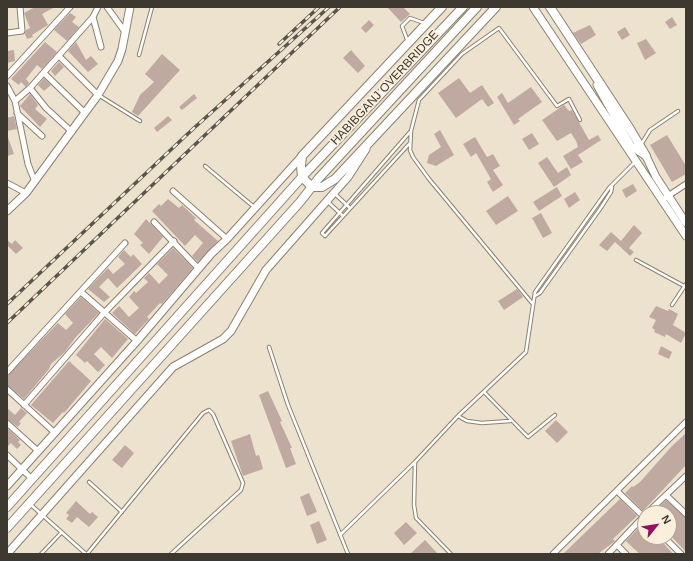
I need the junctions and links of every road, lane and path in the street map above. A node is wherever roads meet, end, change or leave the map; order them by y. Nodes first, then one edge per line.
1 (20, 7) edge
2 (70, 7) edge
3 (98, 7) edge
4 (107, 7) edge
5 (130, 7) edge
6 (152, 7) edge
7 (442, 7) edge
8 (463, 7) edge
9 (477, 7) edge
10 (496, 7) edge
11 (533, 7) edge
12 (549, 7) edge
13 (93, 17) junction
14 (426, 23) junction
15 (125, 32) junction
16 (7, 33) edge
17 (408, 42) junction
18 (101, 47) dead end
19 (139, 55) dead end
20 (59, 56) junction
21 (44, 73) junction
22 (7, 76) edge
23 (7, 86) edge
24 (30, 88) junction
25 (98, 94) junction
26 (15, 102) junction
27 (678, 111) dead end
28 (17, 113) junction
29 (85, 113) junction
30 (580, 120) dead end
31 (140, 121) dead end
32 (72, 132) junction
33 (410, 132) junction
34 (42, 136) dead end
35 (373, 139) junction
36 (410, 143) junction
37 (639, 143) junction
38 (302, 156) junction
39 (646, 156) junction
40 (636, 160) junction
41 (205, 166) dead end
42 (302, 177) junction
43 (35, 182) junction
44 (7, 183) edge
45 (686, 184) edge
46 (312, 187) junction
47 (173, 191) dead end
48 (26, 193) junction
49 (334, 193) junction
50 (665, 198) junction
51 (327, 200) junction
52 (346, 205) junction
53 (255, 208) junction
54 (350, 208) junction
55 (7, 211) edge
56 (339, 213) junction
57 (343, 216) junction
58 (154, 222) dead end
59 (686, 223) edge
60 (686, 236) edge
61 (227, 239) junction
62 (174, 242) junction
63 (125, 243) dead end
64 (636, 260) dead end
65 (199, 269) junction
66 (685, 285) edge
67 (81, 292) junction
68 (532, 303) junction
69 (672, 305) dead end
70 (104, 313) junction
71 (137, 341) junction
72 (269, 346) dead end
73 (7, 372) edge
74 (7, 389) edge
75 (484, 392) junction
76 (24, 405) junction
77 (555, 415) dead end
78 (458, 416) junction
79 (510, 420) junction
80 (686, 422) edge
81 (7, 423) edge
82 (55, 433) junction
83 (38, 452) junction
84 (7, 455) edge
85 (415, 462) junction
86 (23, 469) junction
87 (686, 476) edge
88 (32, 478) junction
89 (88, 482) dead end
90 (7, 486) edge
91 (617, 491) junction
92 (666, 495) junction
93 (29, 503) junction
94 (656, 505) edge
95 (7, 507) edge
96 (637, 509) edge
97 (122, 512) junction
98 (41, 514) junction
99 (686, 514) edge
100 (637, 524) edge
101 (7, 528) edge
102 (61, 533) junction
103 (340, 535) junction
104 (617, 545) junction
105 (672, 545) edge
106 (7, 554) edge
107 (41, 554) edge
108 (86, 554) edge
109 (171, 554) edge
110 (348, 554) edge
111 (451, 554) edge
112 (552, 554) edge
113 (608, 554) edge
114 (626, 554) edge
115 (681, 554) edge

1 - 16 street
2 - 22 street
3 - 13 street
4 - 15 street
5 - 15 street
6 - 19 lane
7 - 14 main road
8 - 42 main road, HABIBGANJ OVERBRIDGE
9 - 46 main road, HABIBGANJ OVERBRIDGE
10 - 35 main road
11 - 40 street
12 - 37 main road
12 - 39 street
13 - 18 street
13 - 20 street
14 - 17 main road
14 - 17 lane
15 - 25 street
17 - 38 main road
20 - 21 street
20 - 25 street
21 - 24 street
21 - 29 street
23 - 26 street
24 - 26 street
24 - 32 street
25 - 29 street
25 - 31 lane
26 - 28 street
27 - 37 lane
28 - 34 street
28 - 43 street
29 - 32 street
30 - 33 lane
32 - 43 street
33 - 36 lane
33 - 52 lane
35 - 46 main road
35 - 49 street
36 - 54 lane
36 - 68 lane
37 - 39 main road
38 - 42 main road
38 - 53 street
39 - 50 street
40 - 50 street
40 - 68 lane
41 - 53 lane
42 - 46 main road
42 - 88 main road, HABIBGANJ OVERBRIDGE
43 - 48 street
44 - 48 street
45 - 50 street
46 - 93 main road, HABIBGANJ OVERBRIDGE
47 - 61 street
48 - 55 street
49 - 51 street
49 - 52 lane
50 - 59 street
50 - 60 street
51 - 56 lane
51 - 98 street
52 - 54 lane
52 - 56 lane
53 - 61 street
54 - 57 lane
56 - 57 lane
56 - 57 lane
58 - 62 street
61 - 65 street
62 - 65 street
62 - 70 street
63 - 67 street
64 - 66 lane
65 - 71 street
66 - 69 lane
67 - 70 street
67 - 73 street
68 - 75 lane
70 - 71 street
70 - 76 street
71 - 82 street
72 - 103 lane
74 - 76 street
75 - 78 lane
75 - 79 lane
76 - 82 street
77 - 79 lane
78 - 79 lane
78 - 85 lane
80 - 91 street
81 - 83 street
82 - 83 street
83 - 86 street
84 - 86 street
85 - 103 lane
85 - 111 lane
86 - 88 street
86 - 90 street
87 - 92 street
88 - 95 main road, HABIBGANJ OVERBRIDGE
89 - 97 lane
91 - 96 street
91 - 112 street
92 - 94 street
92 - 99 street
93 - 98 lane
93 - 101 main road, HABIBGANJ OVERBRIDGE
97 - 108 lane
97 - 109 lane
98 - 102 lane
98 - 106 street
100 - 104 street
102 - 107 lane
102 - 108 lane
103 - 110 lane
104 - 113 street
104 - 114 street
105 - 115 street

